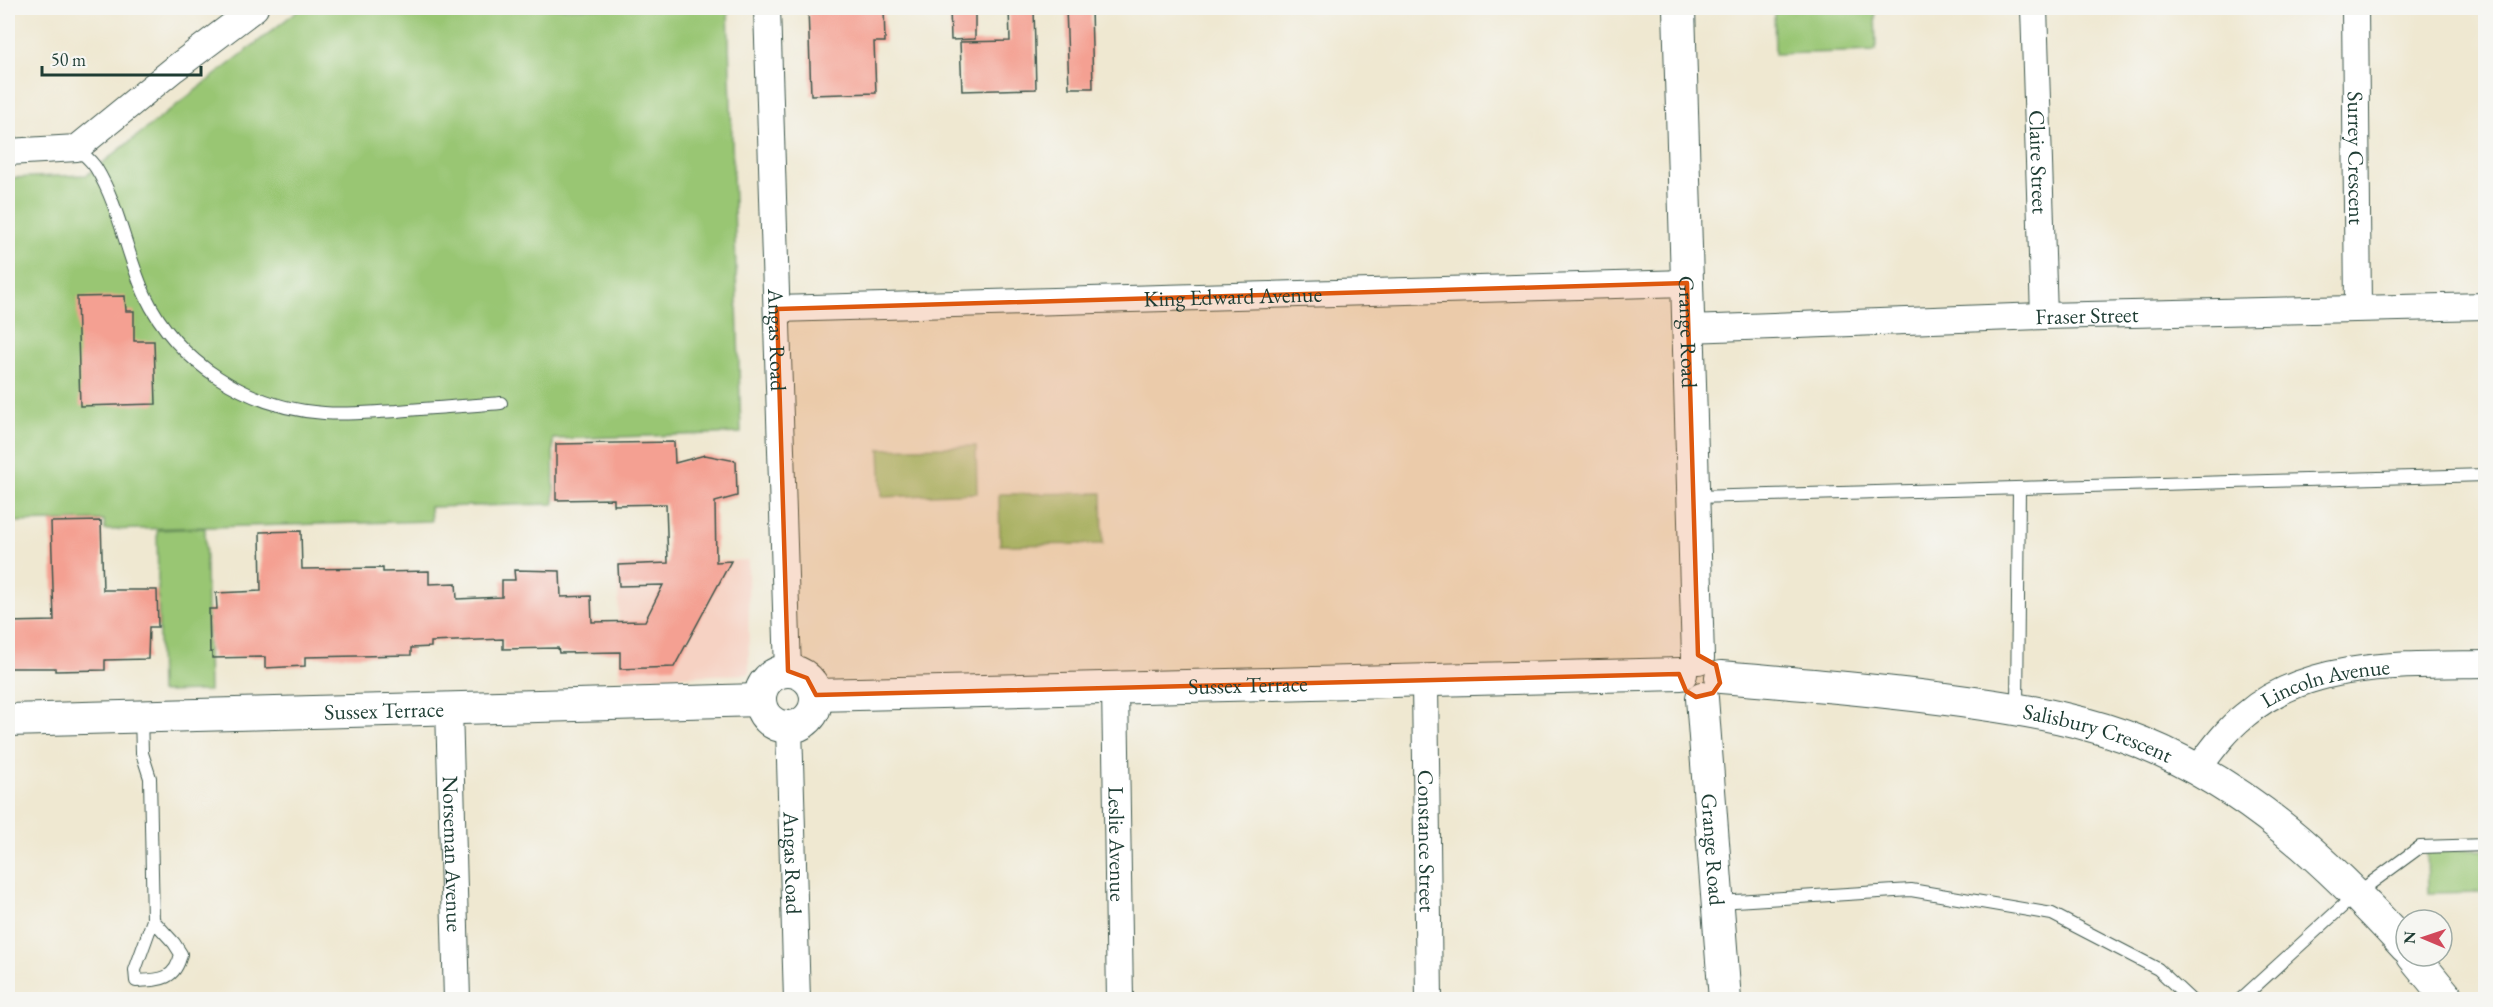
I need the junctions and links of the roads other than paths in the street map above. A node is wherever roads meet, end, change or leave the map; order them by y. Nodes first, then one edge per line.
1 (255, 8) edge
2 (767, 8) edge
3 (1679, 8) edge
4 (2034, 8) edge
5 (2355, 8) edge
6 (77, 148) junction
7 (8, 152) edge
8 (1687, 283) junction
9 (2486, 306) edge
10 (2358, 308) junction
11 (777, 309) junction
12 (2044, 316) junction
13 (1688, 329) junction
14 (501, 404) dead end
15 (2486, 474) edge
16 (2019, 488) junction
17 (1693, 497) junction
18 (2486, 664) edge
19 (788, 671) junction
20 (1700, 676) junction
21 (1425, 682) junction
22 (1115, 688) junction
23 (816, 695) junction
24 (760, 700) junction
25 (449, 708) junction
26 (2017, 710) junction
27 (141, 716) junction
28 (8, 720) edge
29 (789, 727) junction
30 (2197, 770) junction
31 (2486, 845) edge
32 (2356, 894) junction
33 (1719, 902) junction
34 (153, 920) junction
35 (2394, 934) edge
36 (2423, 968) edge
37 (457, 999) edge
38 (797, 999) edge
39 (1120, 999) edge
40 (1429, 999) edge
41 (1725, 999) edge
42 (2191, 999) edge
43 (2240, 999) edge
44 (2449, 999) edge

1 - 6 street
2 - 11 street, Angas Road
3 - 8 street, Grange Road
4 - 12 street, Claire Street
5 - 10 street, Surrey Crescent
6 - 7 street
6 - 14 lane
8 - 11 street, King Edward Avenue
8 - 13 street, Grange Road
9 - 10 street, Fraser Street
10 - 12 street, Fraser Street
11 - 19 street, Angas Road
12 - 13 street, Fraser Street
13 - 17 street, Grange Road
15 - 16 lane
16 - 17 lane
16 - 26 lane
17 - 20 street, Grange Road
18 - 30 street, Lincoln Avenue
19 - 23 street
19 - 24 street
20 - 21 street, Sussex Terrace
20 - 26 street, Salisbury Crescent
20 - 33 street, Grange Road
21 - 22 street, Sussex Terrace
21 - 40 street, Constance Street
22 - 23 street, Sussex Terrace
22 - 39 street, Leslie Avenue
23 - 29 street
24 - 25 street, Sussex Terrace
24 - 29 street
25 - 27 street, Sussex Terrace
25 - 37 street, Norseman Avenue
26 - 30 street, Salisbury Crescent
27 - 28 street, Sussex Terrace
27 - 34 lane
29 - 38 street, Angas Road
30 - 32 street, Salisbury Crescent
31 - 32 lane
32 - 35 street, Salisbury Crescent
32 - 43 lane
33 - 41 street, Grange Road
33 - 42 lane
34 - 34 lane
36 - 44 street

